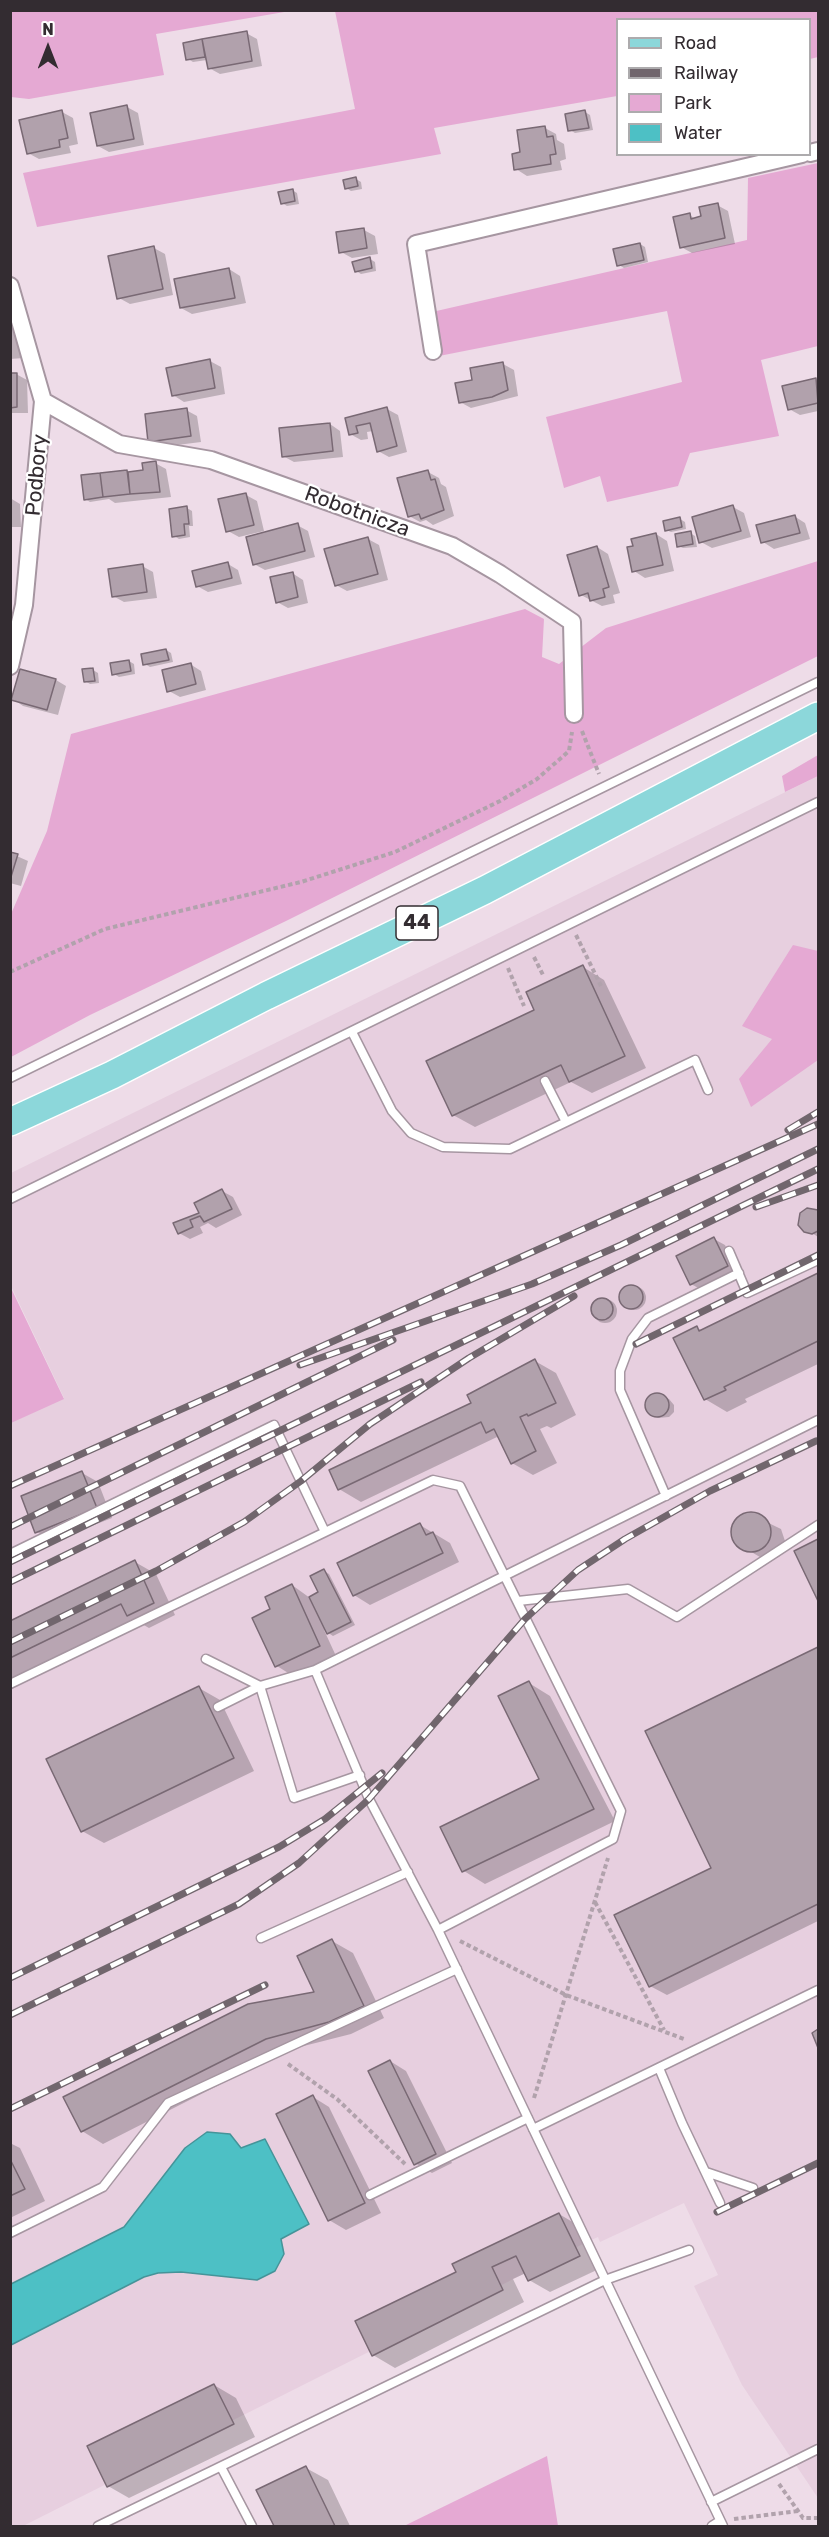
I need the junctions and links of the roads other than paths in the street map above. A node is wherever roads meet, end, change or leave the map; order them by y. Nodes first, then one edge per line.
1 (793, 156) edge
2 (10, 286) edge
3 (433, 351) dead end
4 (44, 401) junction
5 (10, 666) edge
6 (819, 682) edge
7 (574, 714) road end
8 (819, 716) edge
9 (819, 802) edge
10 (352, 1032) junction
11 (10, 1078) edge
12 (545, 1081) dead end
13 (708, 1090) dead end
14 (10, 1122) edge
15 (566, 1122) junction
16 (10, 1200) edge
17 (729, 1251) dead end
18 (819, 1260) edge
19 (739, 1273) junction
20 (818, 1420) edge
21 (666, 1496) junction
22 (819, 1526) edge
23 (325, 1532) junction
24 (10, 1554) edge
25 (506, 1575) junction
26 (518, 1601) junction
27 (206, 1659) dead end
28 (315, 1670) junction
29 (10, 1684) edge
30 (260, 1686) junction
31 (218, 1707) dead end
32 (360, 1775) junction
33 (408, 1872) junction
34 (438, 1930) junction
35 (261, 1938) dead end
36 (457, 1969) junction
37 (819, 1990) edge
38 (659, 2068) junction
39 (528, 2118) junction
40 (533, 2129) junction
41 (706, 2172) junction
42 (753, 2188) dead end
43 (370, 2195) dead end
44 (720, 2203) dead end
45 (10, 2233) edge
46 (689, 2250) dead end
47 (605, 2280) junction
48 (819, 2449) edge
49 (221, 2467) junction
50 (711, 2502) junction
51 (718, 2525) edge
52 (98, 2526) edge
53 (252, 2526) edge

1 - 3 street
2 - 4 street, Podbory
4 - 5 street, Podbory
4 - 7 street, Robotnicza
6 - 11 lane
8 - 14 main road, 44
9 - 10 lane
10 - 15 lane
10 - 16 lane
12 - 15 lane
13 - 15 lane
17 - 19 lane
18 - 19 lane
19 - 21 lane
20 - 21 lane
21 - 25 lane
22 - 26 lane
23 - 24 lane
23 - 25 lane
23 - 29 lane
25 - 26 lane
25 - 28 lane
26 - 34 lane
27 - 30 lane
28 - 30 lane
28 - 32 lane
30 - 31 lane
30 - 32 lane
32 - 33 lane
33 - 34 lane
33 - 35 lane
34 - 36 lane
36 - 39 lane
36 - 45 lane
37 - 38 lane
38 - 40 lane
38 - 41 lane
39 - 40 lane
39 - 43 lane
40 - 47 lane
41 - 42 lane
41 - 44 lane
46 - 47 lane
47 - 49 lane
47 - 50 lane
48 - 50 lane
49 - 52 lane
49 - 53 lane
50 - 51 lane

